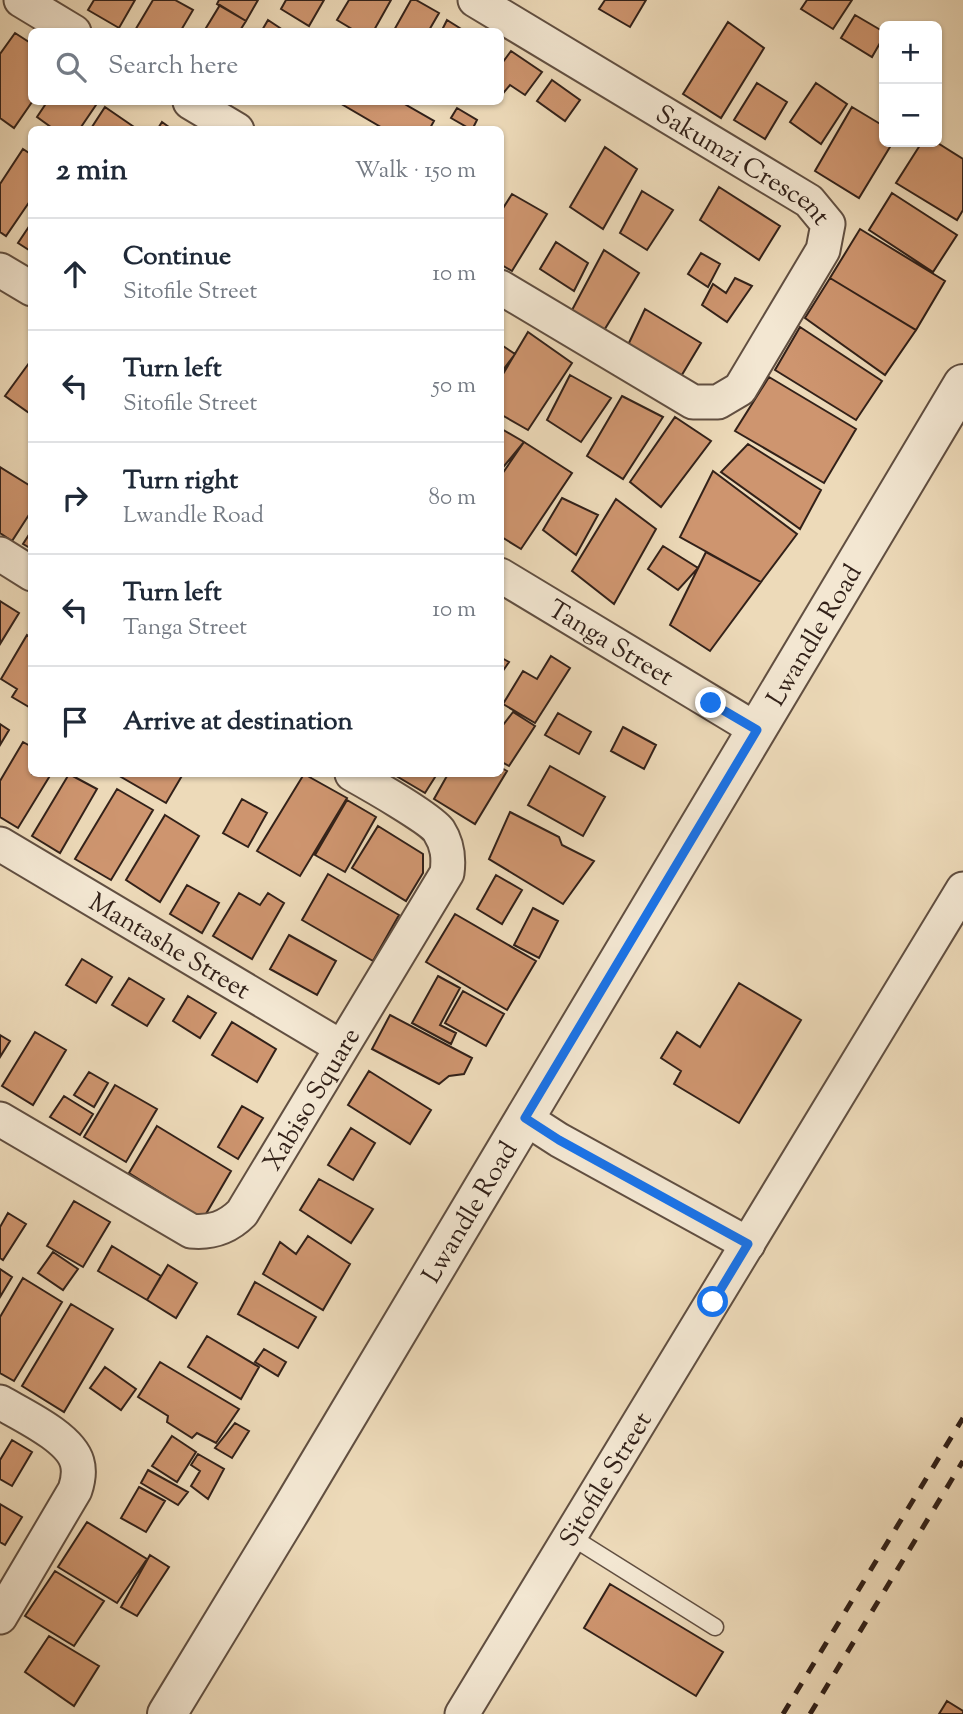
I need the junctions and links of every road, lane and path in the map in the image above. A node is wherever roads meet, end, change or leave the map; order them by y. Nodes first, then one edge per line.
1 (21, 0) edge
2 (475, 0) edge
3 (67, 28) edge
4 (195, 105) edge
5 (230, 126) edge
6 (504, 289) edge
7 (963, 384) edge
8 (0, 554) edge
9 (28, 572) edge
10 (504, 577) edge
11 (757, 730) junction
12 (357, 777) edge
13 (0, 844) edge
14 (963, 890) edge
15 (341, 1047) junction
16 (525, 1118) junction
17 (0, 1119) edge
18 (748, 1244) junction
19 (0, 1402) edge
20 (570, 1536) junction
21 (0, 1617) edge
22 (715, 1627) dead end
23 (167, 1714) edge
24 (462, 1714) edge

1 - 3 street
2 - 6 street, Sakumzi Crescent
4 - 5 street
7 - 11 street, Lwandle Road
8 - 9 street
10 - 11 street, Tanga Street
11 - 16 street, Lwandle Road
12 - 15 street, Xabiso Square
13 - 15 street, Mantashe Street
14 - 18 street, Sitofile Street
15 - 17 street, Xabiso Square
16 - 18 street
16 - 23 street, Lwandle Road
18 - 20 street, Sitofile Street
19 - 21 street
20 - 22 lane
20 - 24 street, Sitofile Street

